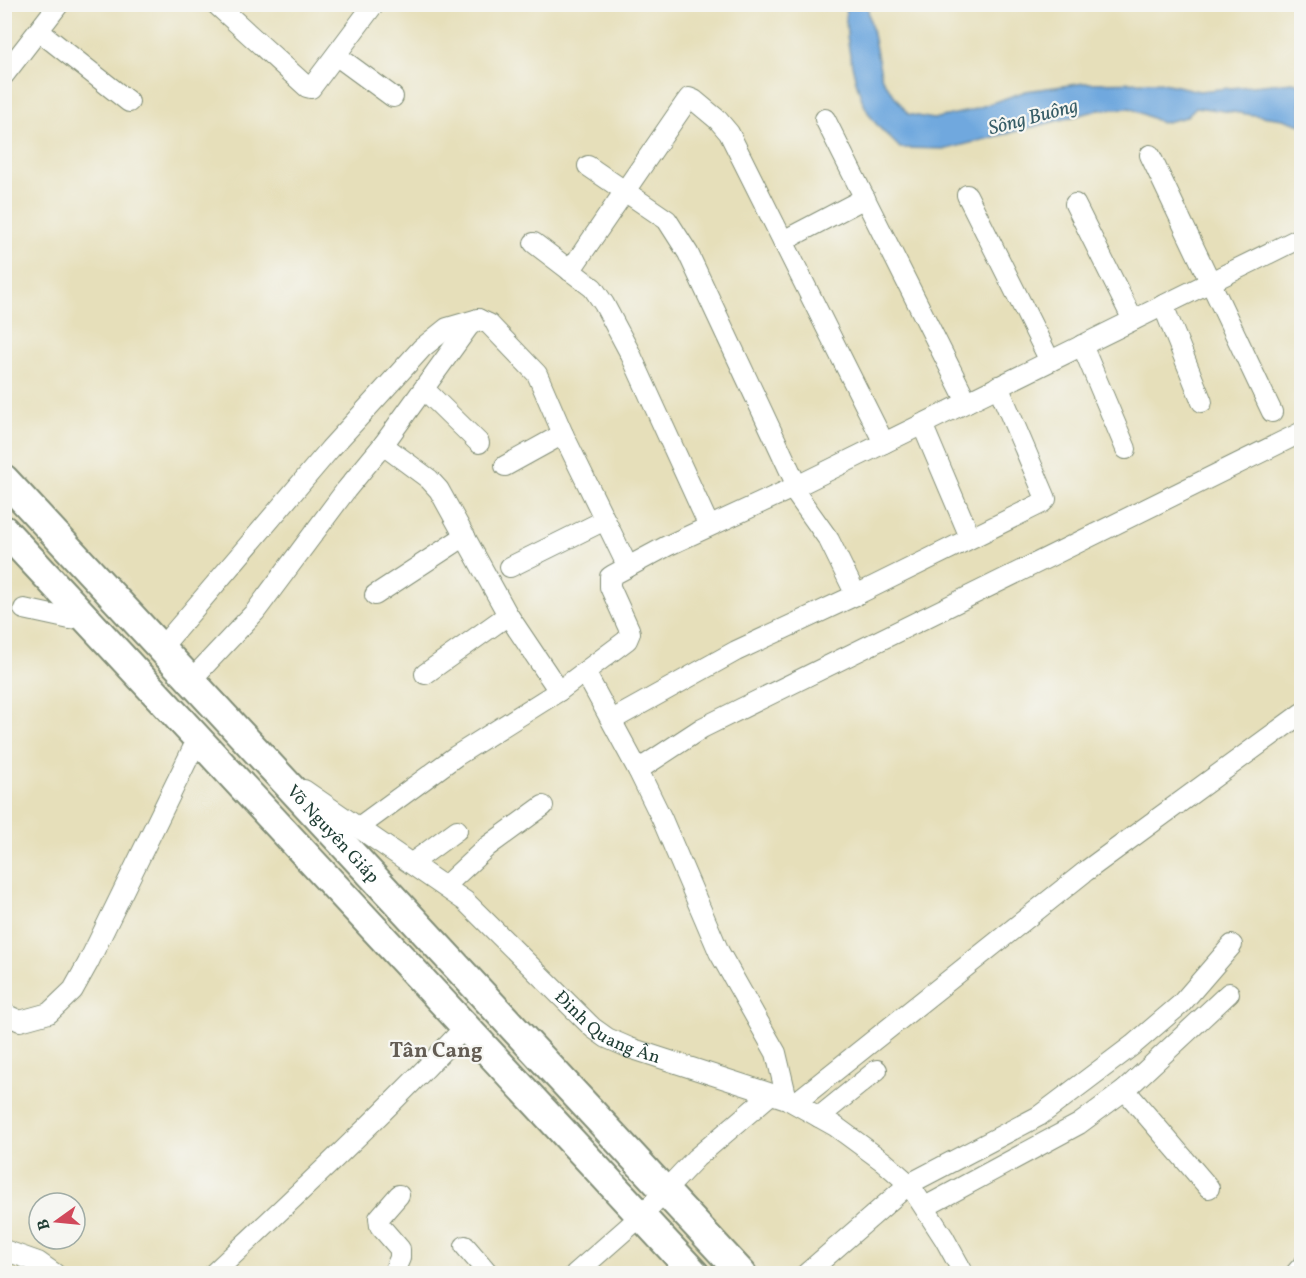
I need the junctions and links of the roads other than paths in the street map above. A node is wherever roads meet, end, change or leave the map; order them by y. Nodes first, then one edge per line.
1 (60, 4) edge
2 (216, 4) edge
3 (366, 8) edge
4 (39, 31) junction
5 (336, 56) junction
6 (4, 75) edge
7 (393, 97) dead end
8 (129, 102) dead end
9 (825, 119) dead end
10 (1150, 155) dead end
11 (588, 166) dead end
12 (624, 191) junction
13 (967, 195) dead end
14 (865, 198) junction
15 (1075, 204) dead end
16 (1302, 237) edge
17 (783, 241) junction
18 (534, 243) dead end
19 (570, 271) junction
20 (1210, 281) junction
21 (1162, 305) junction
22 (478, 319) junction
23 (1133, 320) junction
24 (1082, 345) junction
25 (1050, 361) junction
26 (998, 386) junction
27 (424, 389) junction
28 (966, 402) junction
29 (1202, 402) dead end
30 (1272, 412) dead end
31 (922, 424) junction
32 (1302, 432) edge
33 (563, 434) junction
34 (479, 443) dead end
35 (884, 443) junction
36 (383, 445) junction
37 (1126, 449) dead end
38 (505, 466) dead end
39 (4, 479) edge
40 (795, 487) junction
41 (605, 520) junction
42 (709, 526) junction
43 (4, 530) edge
44 (465, 536) junction
45 (970, 537) junction
46 (510, 567) dead end
47 (628, 567) junction
48 (856, 595) junction
49 (375, 596) dead end
50 (24, 609) dead end
51 (80, 611) junction
52 (508, 615) junction
53 (161, 648) junction
54 (585, 672) junction
55 (425, 674) dead end
56 (191, 680) junction
57 (559, 691) junction
58 (1302, 713) edge
59 (612, 720) junction
60 (198, 738) junction
61 (258, 752) junction
62 (638, 770) junction
63 (543, 806) dead end
64 (359, 827) junction
65 (457, 830) dead end
66 (412, 863) junction
67 (446, 886) junction
68 (1232, 945) dead end
69 (1229, 993) dead end
70 (5, 1014) edge
71 (465, 1027) junction
72 (877, 1070) dead end
73 (1125, 1090) junction
74 (784, 1099) junction
75 (819, 1117) junction
76 (909, 1184) junction
77 (1209, 1188) dead end
78 (399, 1195) dead end
79 (672, 1198) junction
80 (633, 1207) junction
81 (925, 1207) junction
82 (465, 1245) dead end
83 (4, 1250) edge
84 (1302, 1266) edge
85 (55, 1274) edge
86 (213, 1274) edge
87 (393, 1274) edge
88 (489, 1274) edge
89 (575, 1274) edge
90 (694, 1274) edge
91 (742, 1274) edge
92 (806, 1274) edge
93 (964, 1274) edge
94 (1295, 1274) edge

1 - 4 street
2 - 5 street
3 - 5 street
4 - 6 street
4 - 8 street
5 - 7 street
9 - 14 street
10 - 20 street
11 - 12 street
12 - 17 street
12 - 19 street
12 - 40 street
13 - 25 street
14 - 17 street
14 - 28 street
15 - 23 street
16 - 20 street
17 - 35 street
18 - 19 street
19 - 42 street
20 - 21 street
20 - 30 street
21 - 23 street
21 - 29 street
22 - 27 street
22 - 33 street
22 - 53 street
23 - 24 street
24 - 25 street
24 - 37 street
25 - 26 street
26 - 28 street
26 - 45 street
27 - 34 street
27 - 36 street
28 - 31 street
31 - 35 street
31 - 45 street
32 - 62 street
33 - 38 street
33 - 41 street
35 - 40 street
36 - 44 street
36 - 56 street
39 - 53 highway, Võ Nguyên Giáp
40 - 42 street
40 - 48 street
41 - 46 street
41 - 47 street
42 - 47 street
43 - 51 highway, Võ Nguyên Giáp
44 - 49 street
44 - 52 street
45 - 48 street
47 - 54 street
48 - 59 street
50 - 51 street
51 - 60 highway, Võ Nguyên Giáp
52 - 55 street
52 - 57 street
53 - 56 highway, Võ Nguyên Giáp
54 - 57 street
54 - 59 street
56 - 61 highway, Võ Nguyên Giáp
57 - 64 street
58 - 74 street
59 - 62 street
60 - 70 street
60 - 71 highway, Võ Nguyên Giáp
61 - 64 street, Đinh Quang Ân
61 - 79 highway, Võ Nguyên Giáp
62 - 74 street
63 - 67 street
64 - 66 street, Đinh Quang Ân
65 - 66 street
66 - 67 street, Đinh Quang Ân
67 - 74 street, Đinh Quang Ân
68 - 76 street
69 - 73 street
71 - 80 highway, Võ Nguyên Giáp
71 - 86 street
72 - 75 street
73 - 77 street
73 - 81 street
74 - 75 street, Đinh Quang Ân
74 - 79 street
75 - 76 street, Đinh Quang Ân
76 - 81 street, Đinh Quang Ân
76 - 92 street
78 - 87 street
79 - 80 street
79 - 91 highway, Võ Nguyên Giáp
80 - 89 street
80 - 90 highway, Võ Nguyên Giáp
81 - 93 street, Đinh Quang Ân
82 - 88 street
83 - 85 street
84 - 94 street

